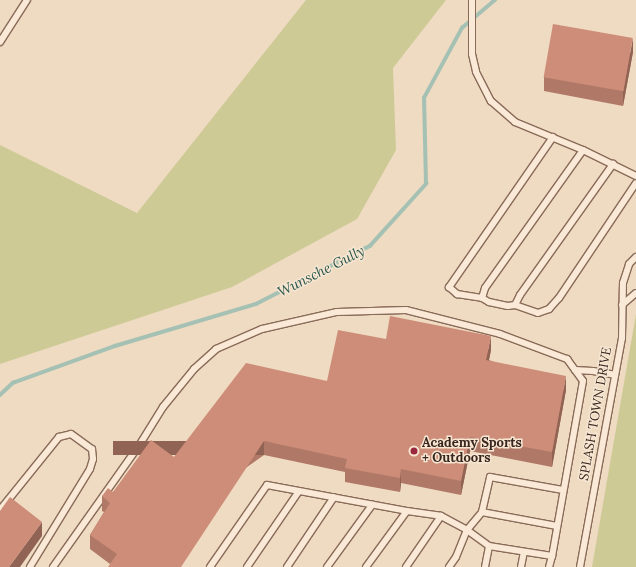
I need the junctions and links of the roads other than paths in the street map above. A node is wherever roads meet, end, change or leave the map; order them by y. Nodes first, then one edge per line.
1 (27, 0) edge
2 (472, 0) edge
3 (0, 42) edge
4 (552, 137) junction
5 (583, 150) junction
6 (613, 164) junction
7 (636, 176) edge
8 (636, 184) edge
9 (636, 257) edge
10 (636, 293) edge
11 (482, 298) junction
12 (622, 304) junction
13 (515, 305) junction
14 (575, 370) junction
15 (615, 374) junction
16 (563, 490) junction
17 (299, 491) junction
18 (334, 497) junction
19 (372, 505) junction
20 (0, 510) edge
21 (407, 511) junction
22 (482, 512) junction
23 (441, 516) junction
24 (557, 526) junction
25 (467, 530) junction
26 (489, 546) junction
27 (524, 552) junction
28 (552, 556) junction
29 (30, 567) edge
30 (53, 567) edge
31 (210, 567) edge
32 (247, 567) edge
33 (287, 567) edge
34 (327, 567) edge
35 (366, 567) edge
36 (406, 567) edge
37 (449, 567) edge
38 (485, 567) edge
39 (521, 567) edge
40 (549, 567) edge
41 (580, 567) edge

1 - 3 lane
2 - 4 lane
4 - 5 lane
4 - 11 lane
5 - 6 lane
5 - 11 lane
6 - 7 lane
6 - 13 lane
8 - 13 lane
9 - 12 lane, SPLASH TOWN DRIVE
10 - 12 lane
11 - 13 lane
12 - 15 lane, SPLASH TOWN DRIVE
14 - 15 lane
14 - 16 lane
14 - 30 lane
15 - 41 lane, SPLASH TOWN DRIVE
16 - 22 lane
16 - 24 lane
17 - 18 lane
17 - 31 lane
17 - 32 lane
18 - 19 lane
18 - 33 lane
19 - 21 lane
19 - 34 lane
20 - 29 lane
21 - 23 lane
21 - 35 lane
22 - 24 lane
22 - 25 lane
23 - 25 lane
23 - 36 lane
24 - 28 lane
25 - 26 lane
25 - 37 lane
26 - 27 lane
26 - 38 lane
27 - 28 lane
27 - 39 lane
28 - 40 lane

